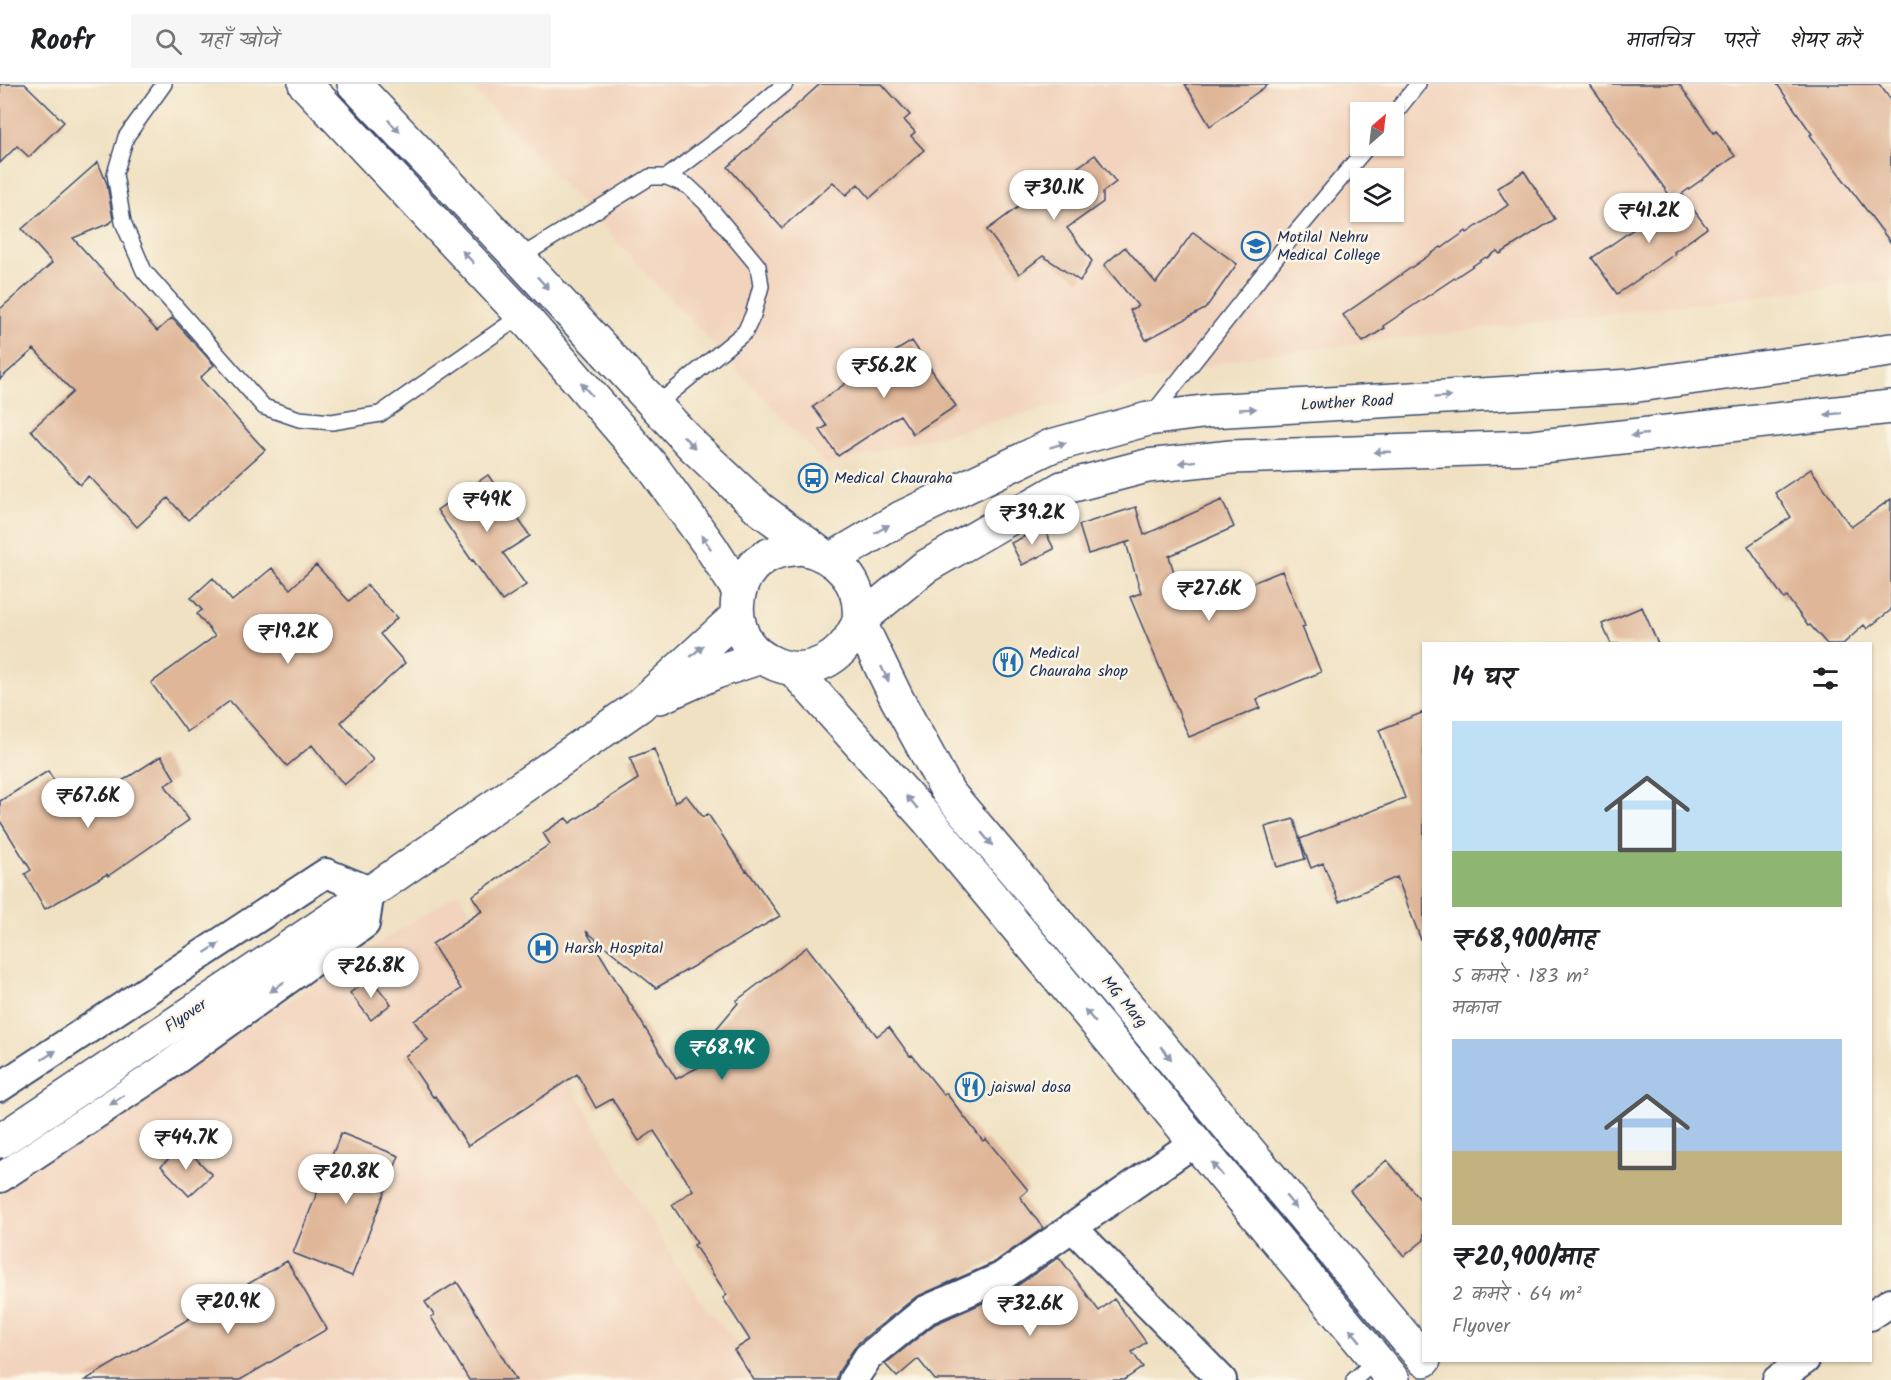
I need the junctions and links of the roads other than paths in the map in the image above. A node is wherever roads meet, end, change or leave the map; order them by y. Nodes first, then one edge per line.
1 (164, 84) edge
2 (305, 84) edge
3 (354, 84) edge
4 (785, 84) edge
5 (1419, 84) edge
6 (1404, 102) edge
7 (1360, 156) edge
8 (667, 177) junction
9 (519, 258) junction
10 (522, 315) junction
11 (1891, 350) edge
12 (656, 406) junction
13 (1891, 407) edge
14 (1148, 419) junction
15 (825, 555) junction
16 (738, 603) junction
17 (859, 621) junction
18 (761, 657) junction
19 (793, 669) junction
20 (639, 706) junction
21 (370, 891) junction
22 (0, 1087) edge
23 (0, 1141) edge
24 (1195, 1142) junction
25 (0, 1178) edge
26 (1072, 1227) junction
27 (1891, 1302) edge
28 (1872, 1315) edge
29 (1422, 1358) edge
30 (1426, 1362) edge
31 (1802, 1362) edge
32 (1374, 1373) edge
33 (853, 1380) edge
34 (1221, 1380) edge
35 (1440, 1380) edge
36 (1776, 1380) edge

1 - 10 lane
10 -> 2 main road
3 -> 9 main road
4 - 8 lane
5 - 6 lane
7 - 14 lane
8 - 9 lane
8 - 12 lane
9 -> 12 main road
16 -> 10 main road
14 -> 11 main road, Lowther Road
12 -> 15 main road
13 -> 17 main road
15 -> 14 main road, Lowther Road
15 - 16 main road
15 - 17 main road
16 - 18 main road
20 -> 16 main road
17 - 19 main road
17 -> 29 main road, MG Marg
18 - 19 main road
18 - 20 main road
24 -> 19 main road
20 - 21 main road, Flyover
22 -> 21 street
21 - 23 main road, Flyover
21 -> 25 street
24 - 26 street
32 -> 24 main road
26 - 33 street
26 - 34 street
27 - 28 street
30 - 35 main road, MG Marg
31 - 36 street

